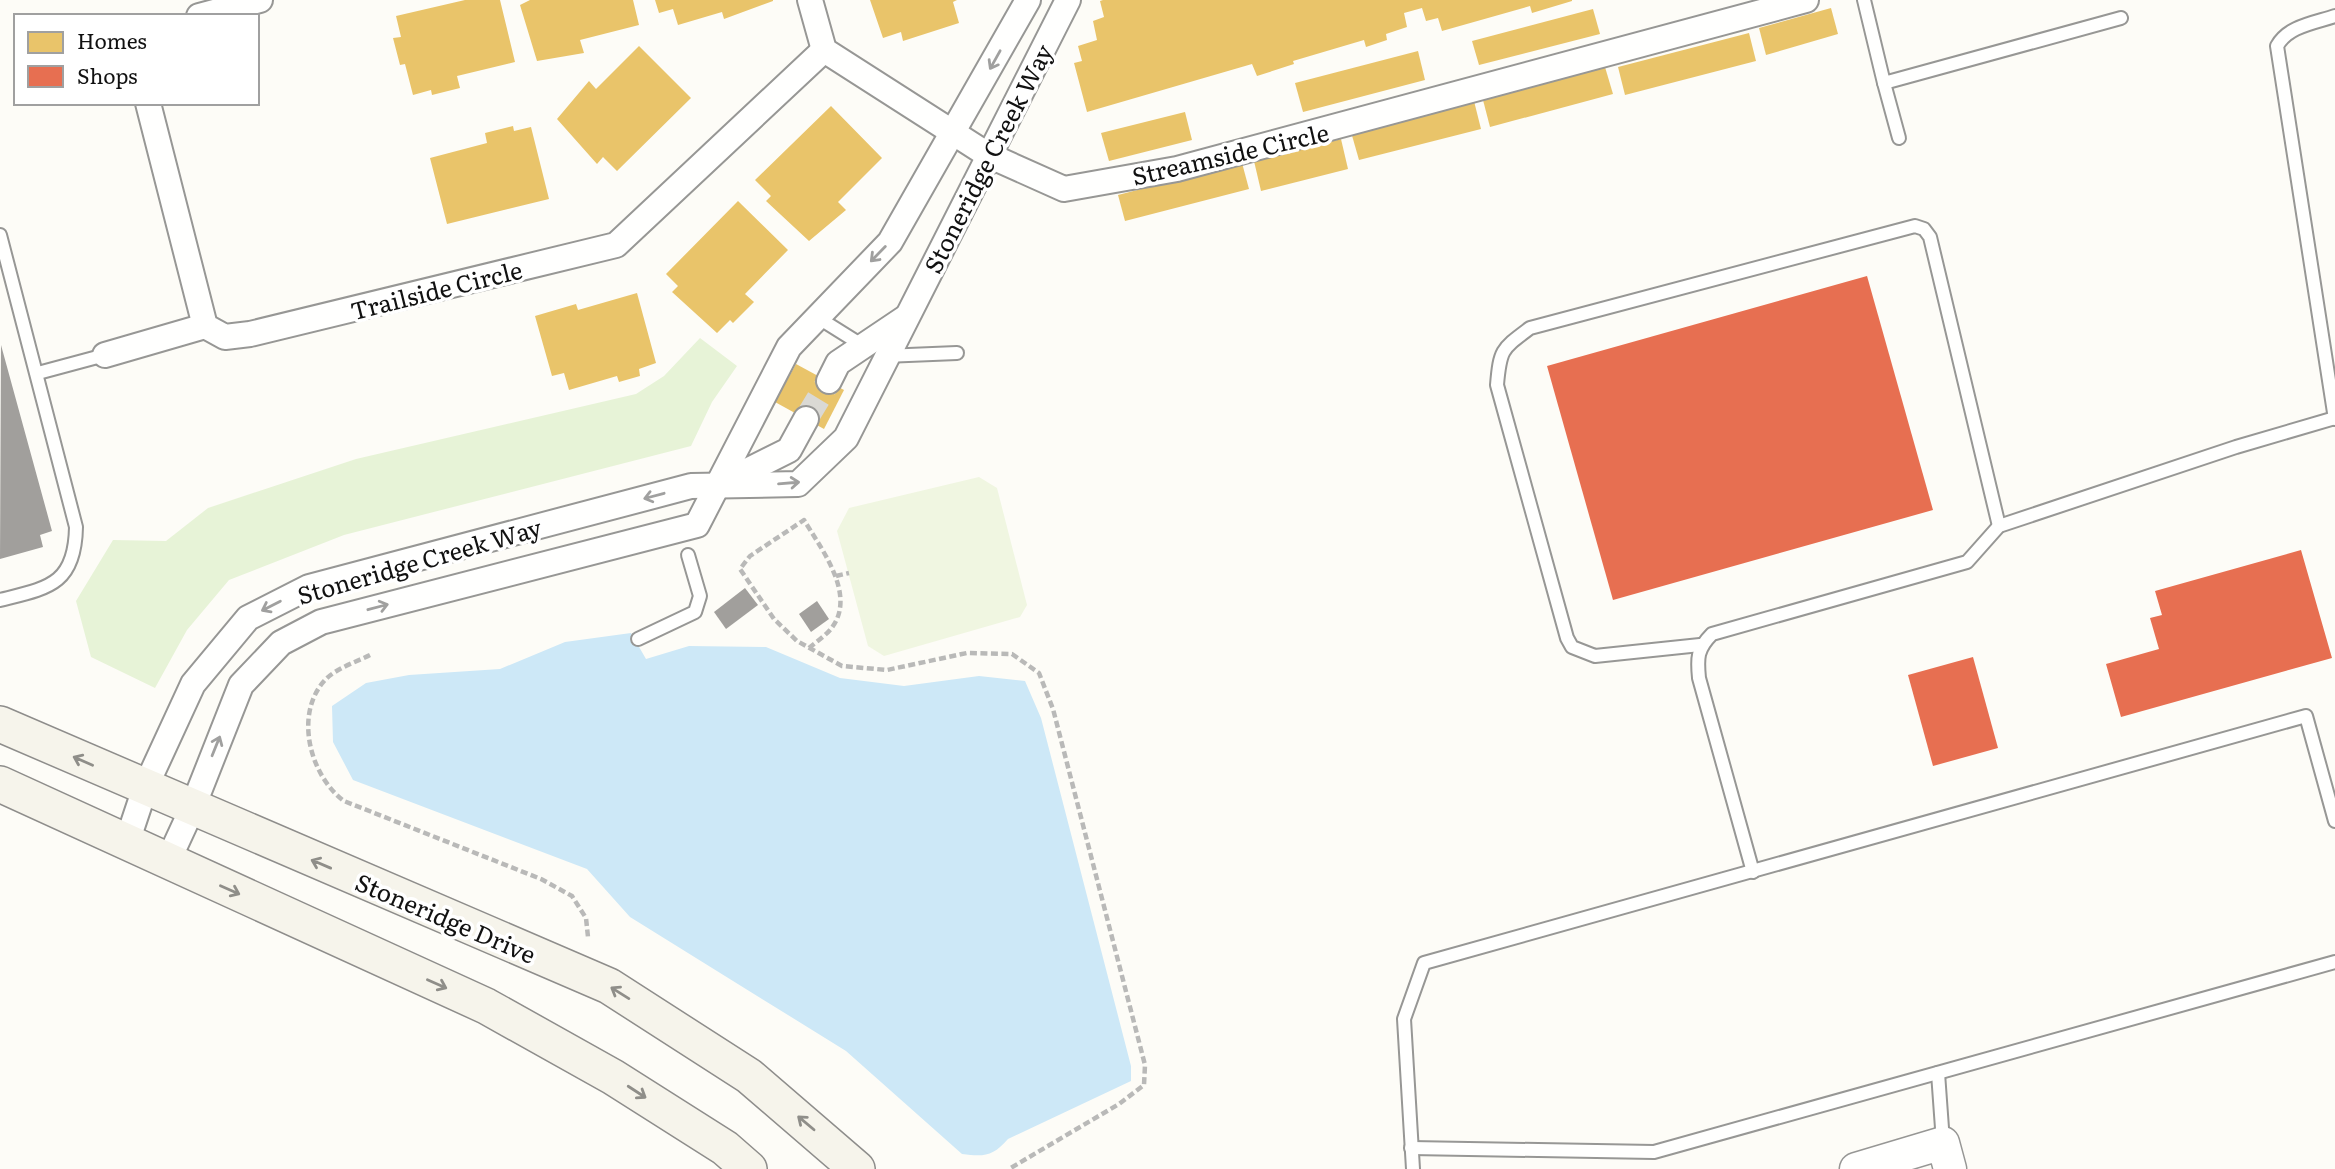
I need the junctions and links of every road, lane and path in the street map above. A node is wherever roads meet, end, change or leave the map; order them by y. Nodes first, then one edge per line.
1 (260, 0) edge
2 (810, 0) edge
3 (1028, 0) edge
4 (1068, 0) edge
5 (1724, 0) edge
6 (1806, 0) edge
7 (1864, 0) edge
8 (207, 14) edge
9 (2335, 16) edge
10 (2121, 18) dead end
11 (1713, 26) junction
12 (824, 50) junction
13 (1884, 83) junction
14 (149, 105) edge
15 (955, 133) junction
16 (1899, 138) dead end
17 (988, 155) junction
18 (0, 235) edge
19 (817, 317) junction
20 (907, 317) junction
21 (205, 327) junction
22 (864, 346) junction
23 (957, 353) dead end
24 (105, 355) joint
25 (887, 358) junction
26 (38, 373) junction
27 (829, 381) tunnel mouth
28 (806, 419) tunnel mouth
29 (2335, 419) edge
30 (721, 484) junction
31 (1999, 526) junction
32 (688, 555) dead end
33 (849, 573) dead end
34 (836, 576) junction
35 (0, 600) edge
36 (638, 639) dead end
37 (1700, 645) junction
38 (809, 648) junction
39 (370, 655) dead end
40 (0, 724) edge
41 (0, 784) edge
42 (145, 788) junction
43 (192, 809) junction
44 (2335, 821) edge
45 (127, 842) junction
46 (168, 861) junction
47 (1753, 872) junction
48 (588, 937) dead end
49 (2335, 962) edge
50 (1938, 1073) junction
51 (1411, 1148) junction
52 (1946, 1156) edge
53 (750, 1169) edge
54 (857, 1169) edge
55 (1009, 1169) edge
56 (1413, 1169) edge
57 (1856, 1169) edge

1 - 8 street
2 - 12 street
3 -> 15 street, Stoneridge Creek Way
4 - 17 street, Stoneridge Creek Way
5 - 11 street
6 - 11 street, Streamside Circle
7 - 13 lane
9 - 29 lane
10 - 13 lane
11 - 17 street, Streamside Circle
12 - 15 street, Streamside Circle
12 - 21 street, Trailside Circle
13 - 16 lane
14 - 21 street
15 - 17 street, Streamside Circle
15 -> 19 street, Stoneridge Creek Way
17 - 20 street, Stoneridge Creek Way
18 - 26 lane
19 - 22 lane
19 - 30 street, Stoneridge Creek Way
20 - 22 street, Stoneridge Creek Way
20 - 25 street, Stoneridge Creek Way
21 - 24 street
22 - 25 lane
22 - 27 street, Stoneridge Creek Way
23 - 25 lane
24 - 26 lane
30 -> 25 street, Stoneridge Creek Way
26 - 35 lane
28 - 30 street, Stoneridge Creek Way
29 - 31 lane
30 -> 42 street, Stoneridge Creek Way
43 -> 30 street, Stoneridge Creek Way
31 - 37 lane
31 - 37 lane
32 - 36 lane
33 - 34 path
34 - 38 path
34 - 38 path
37 - 47 lane
38 - 55 path
39 - 48 path
42 -> 40 main road, Stoneridge Drive
41 - 45 main road
42 - 43 main road, Stoneridge Drive
42 - 45 street, Stoneridge Creek Way
43 - 46 street, Stoneridge Creek Way
54 -> 43 main road, Stoneridge Drive
44 - 47 lane
45 - 46 main road
46 -> 53 main road
47 - 51 lane
49 - 50 lane
50 - 51 lane
50 - 52 lane
51 - 56 lane
52 - 57 street

